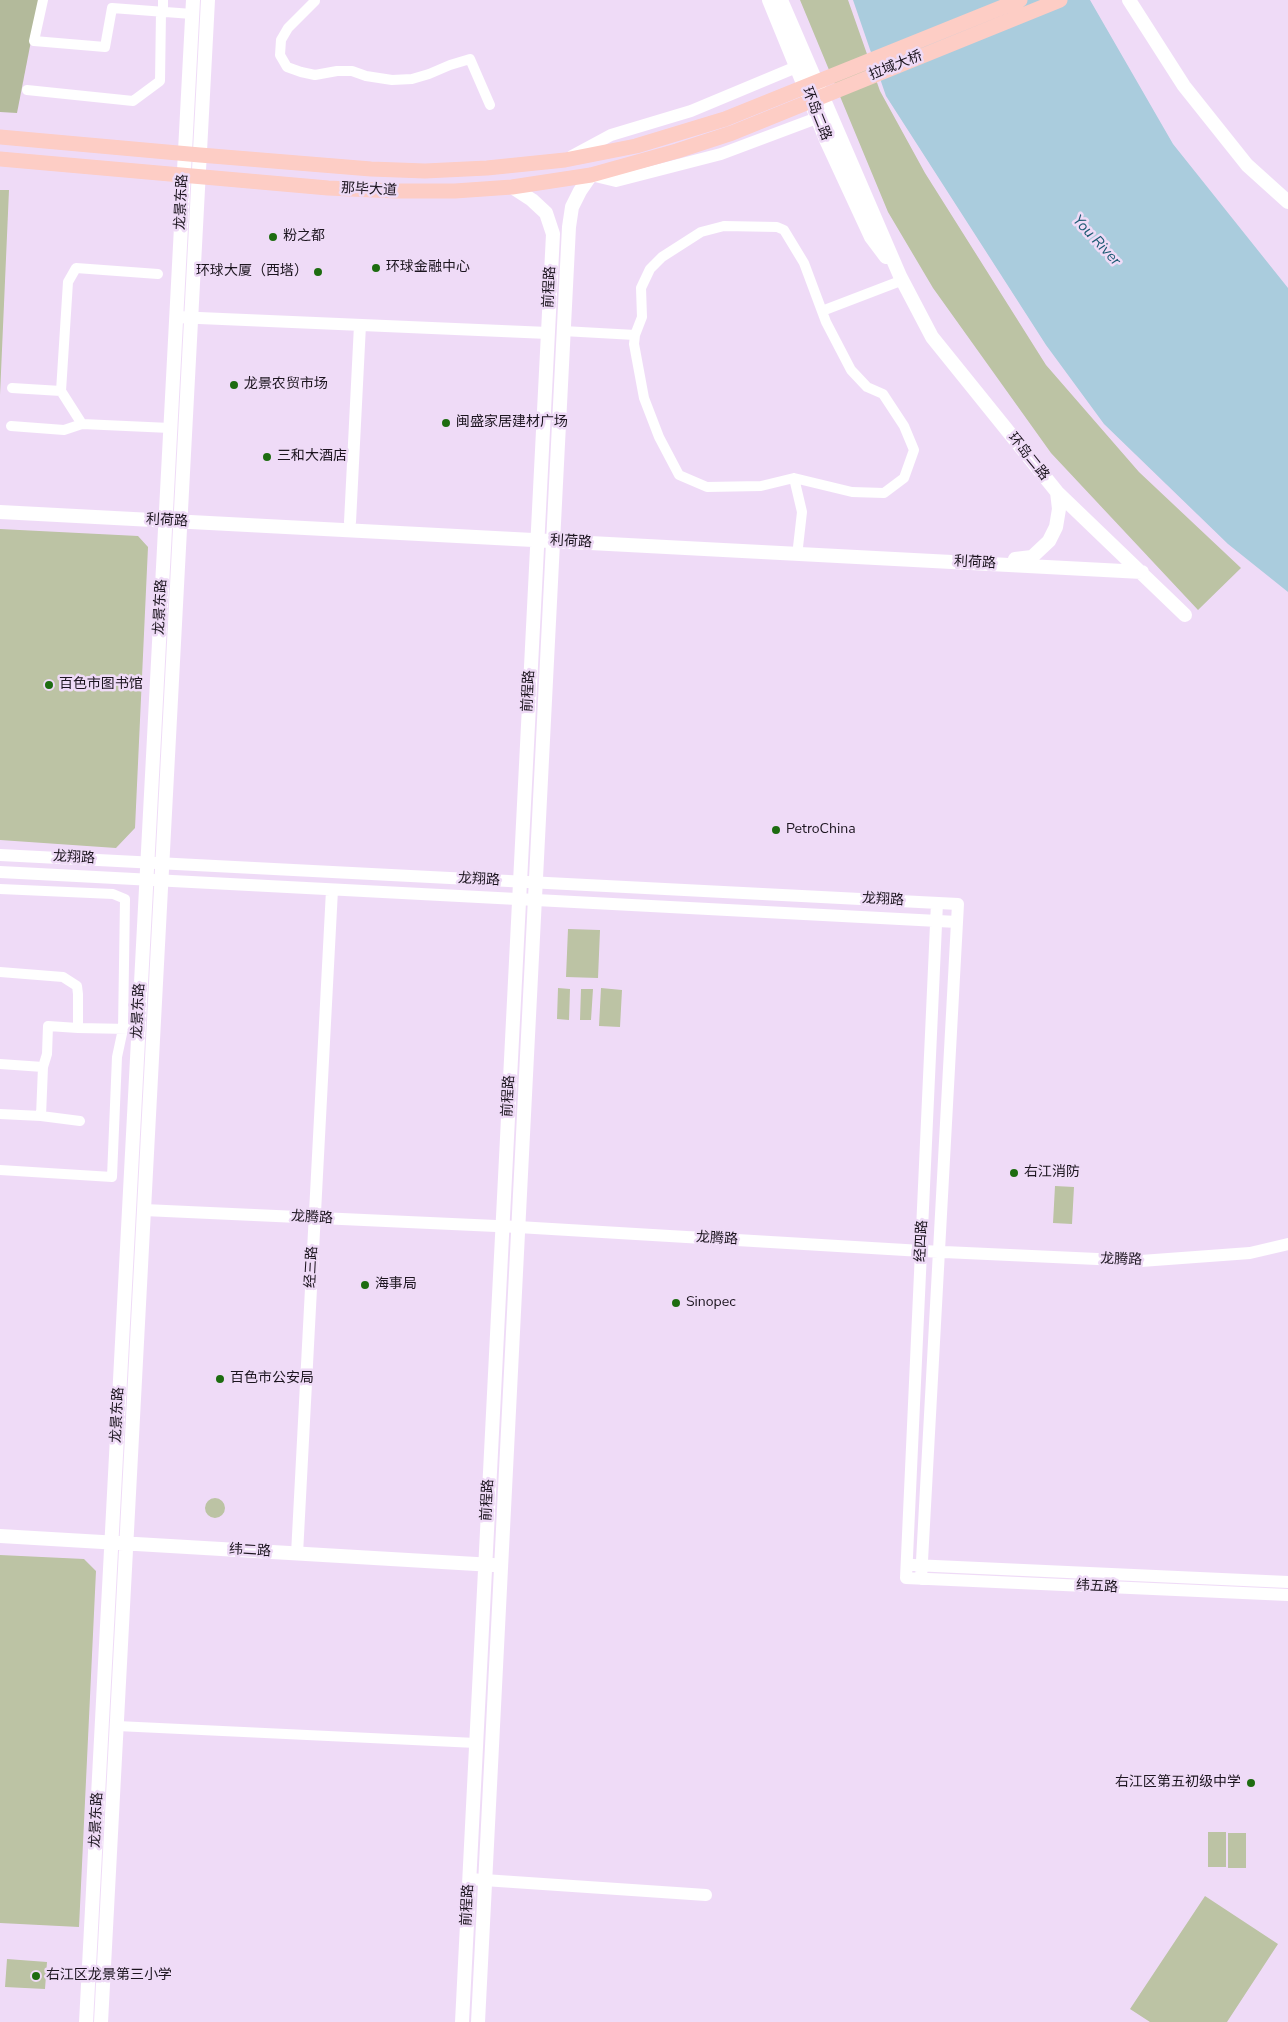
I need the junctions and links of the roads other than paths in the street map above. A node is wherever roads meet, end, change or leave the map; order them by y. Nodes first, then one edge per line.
1 (43, 0) edge
2 (163, 0) edge
3 (208, 0) edge
4 (769, 0) edge
5 (781, 0) edge
6 (1020, 0) edge
7 (1060, 0) edge
8 (1130, 0) edge
9 (315, 1) edge
10 (193, 7) edge
11 (162, 12) junction
12 (802, 65) junction
13 (27, 90) dead end
14 (490, 105) dead end
15 (824, 115) junction
16 (726, 119) joint
17 (732, 133) joint
18 (0, 137) edge
19 (192, 154) junction
20 (0, 159) edge
21 (565, 160) junction
22 (591, 175) junction
23 (191, 176) junction
24 (512, 187) junction
25 (1288, 202) edge
26 (158, 274) dead end
27 (901, 278) junction
28 (822, 311) junction
29 (176, 317) junction
30 (191, 318) junction
31 (360, 325) junction
32 (563, 331) junction
33 (548, 333) junction
34 (635, 335) junction
35 (12, 388) dead end
36 (61, 392) junction
37 (82, 424) junction
38 (11, 426) dead end
39 (170, 428) junction
40 (794, 478) junction
41 (1057, 492) junction
42 (0, 503) edge
43 (0, 512) edge
44 (165, 516) junction
45 (181, 517) junction
46 (350, 522) junction
47 (537, 536) junction
48 (553, 537) junction
49 (798, 547) junction
50 (1142, 572) junction
51 (1185, 614) dead end
52 (0, 855) edge
53 (147, 862) junction
54 (162, 863) junction
55 (0, 872) edge
56 (146, 880) junction
57 (162, 881) junction
58 (520, 882) junction
59 (535, 882) junction
60 (0, 889) edge
61 (332, 890) junction
62 (519, 899) junction
63 (534, 900) junction
64 (937, 903) junction
65 (958, 904) joint
66 (936, 921) junction
67 (957, 922) junction
68 (0, 972) edge
69 (78, 1028) junction
70 (123, 1029) junction
71 (138, 1029) junction
72 (0, 1064) edge
73 (43, 1067) junction
74 (0, 1114) edge
75 (41, 1116) junction
76 (80, 1121) dead end
77 (0, 1170) edge
78 (144, 1210) junction
79 (315, 1218) junction
80 (502, 1226) junction
81 (518, 1227) junction
82 (1288, 1244) edge
83 (922, 1251) junction
84 (939, 1252) junction
85 (0, 1536) edge
86 (111, 1543) junction
87 (126, 1544) junction
88 (297, 1554) junction
89 (485, 1565) junction
90 (501, 1566) junction
91 (906, 1572) joint
92 (921, 1572) junction
93 (1288, 1582) edge
94 (1288, 1595) edge
95 (117, 1726) junction
96 (476, 1742) junction
97 (469, 1879) junction
98 (485, 1880) junction
99 (706, 1895) dead end
100 (86, 2022) edge
101 (101, 2022) edge
102 (462, 2022) edge
103 (478, 2022) edge

1 - 11 street
2 - 11 street
3 - 19 main road, 龙景东路
4 - 12 main road, 环岛二路
5 - 12 main road, 环岛二路
6 - 16 main road, 拉域大桥
7 - 17 main road, 拉域大桥
8 - 25 main road
9 - 14 street
10 - 11 street
10 - 19 main road, 龙景东路
11 - 13 street
12 - 15 main road, 环岛二路
12 - 21 street
15 - 22 street
15 - 27 main road, 环岛二路
16 - 21 main road, 那毕大道
17 - 22 main road, 那毕大道
18 - 19 main road, 那毕大道
19 - 21 main road, 那毕大道
19 - 23 main road, 龙景东路
20 - 23 main road, 那毕大道
22 - 24 main road, 那毕大道
22 - 32 main road, 前程路
23 - 24 main road, 那毕大道
23 - 29 main road, 龙景东路
23 - 30 main road, 龙景东路
24 - 33 main road, 前程路
26 - 36 street
27 - 28 street
27 - 41 main road, 环岛二路
28 - 34 street
28 - 40 street
29 - 30 street
29 - 39 main road, 龙景东路
30 - 31 street
30 - 45 main road, 龙景东路
31 - 33 street
31 - 46 street
32 - 34 street
32 - 48 main road, 前程路
33 - 47 main road, 前程路
34 - 40 street
35 - 36 street
36 - 37 street
37 - 38 street
37 - 39 street
39 - 44 main road, 龙景东路
40 - 49 street
41 - 49 main road, 利荷路
41 - 50 main road, 环岛二路
42 - 44 main road, 利荷路
43 - 44 main road, 利荷路
44 - 45 main road, 利荷路
44 - 53 main road, 龙景东路
45 - 46 main road, 利荷路
45 - 47 main road, 利荷路
45 - 54 main road, 龙景东路
46 - 47 main road, 利荷路
47 - 48 main road, 利荷路
47 - 58 main road, 前程路
48 - 49 main road, 利荷路
48 - 50 main road, 利荷路
48 - 59 main road, 前程路
50 - 51 main road, 环岛二路
52 - 53 street, 龙翔路
53 - 54 street, 龙翔路
53 - 56 main road, 龙景东路
54 - 57 main road, 龙景东路
54 - 58 street, 龙翔路
55 - 56 street, 龙翔路
56 - 57 street, 龙翔路
56 - 71 main road, 龙景东路
57 - 61 street, 龙翔路
57 - 78 main road, 龙景东路
58 - 59 street, 龙翔路
58 - 62 main road, 前程路
59 - 63 main road, 前程路
59 - 64 street, 龙翔路
60 - 70 street
61 - 62 street, 龙翔路
61 - 79 street, 经三路
62 - 63 street, 龙翔路
62 - 80 main road, 前程路
63 - 66 street, 龙翔路
63 - 81 main road, 前程路
64 - 65 street, 龙翔路
64 - 66 street, 经四路
65 - 67 street, 经四路
66 - 67 street, 龙翔路
66 - 83 street, 经四路
67 - 84 street, 经四路
68 - 69 street
69 - 70 street
69 - 73 street
70 - 71 street
70 - 77 street
71 - 86 main road, 龙景东路
72 - 73 street
73 - 75 street
74 - 75 street
75 - 76 street
78 - 79 street, 龙腾路
78 - 87 main road, 龙景东路
79 - 80 street, 龙腾路
79 - 88 street, 经三路
80 - 81 street, 龙腾路
80 - 89 main road, 前程路
81 - 83 street, 龙腾路
81 - 90 main road, 前程路
82 - 84 street, 龙腾路
83 - 84 street, 龙腾路
83 - 91 street, 经四路
84 - 92 street, 经四路
85 - 86 main road, 纬二路
86 - 87 main road, 纬二路
86 - 100 main road, 龙景东路
87 - 88 main road, 纬二路
87 - 95 main road, 龙景东路
88 - 89 main road, 纬二路
89 - 90 main road, 纬二路
89 - 96 main road, 前程路
90 - 98 main road, 前程路
91 - 92 street, 纬五路
92 - 93 street, 纬五路
92 - 94 street, 纬五路
95 - 96 street
95 - 101 main road, 龙景东路
96 - 97 main road, 前程路
97 - 98 street
97 - 102 main road, 前程路
98 - 99 street
98 - 103 main road, 前程路

